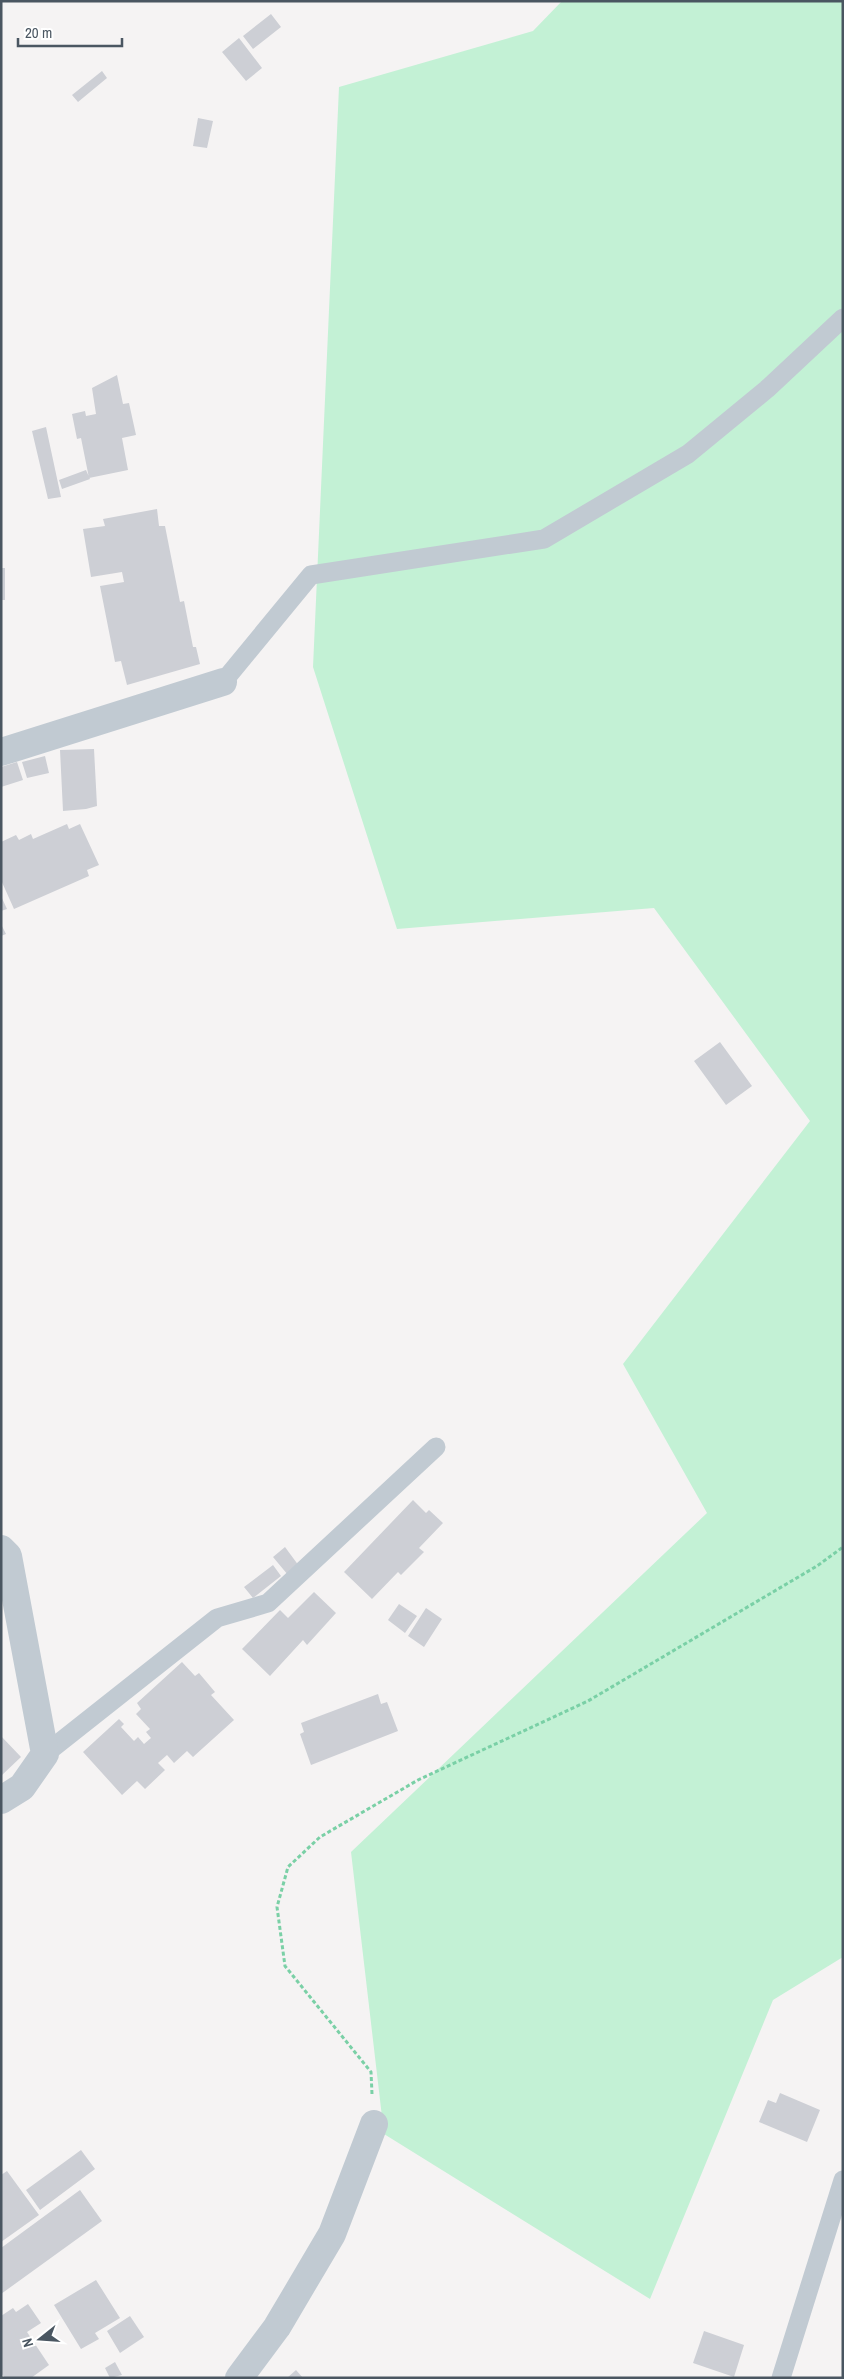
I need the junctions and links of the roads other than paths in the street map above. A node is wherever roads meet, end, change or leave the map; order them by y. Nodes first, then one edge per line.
1 (843, 318) edge
2 (223, 682) joint
3 (1, 752) edge
4 (436, 1447) dead end
5 (1, 1548) edge
6 (45, 1754) junction
7 (1, 1800) edge
8 (374, 2124) road end
9 (843, 2180) edge
10 (239, 2378) edge
11 (781, 2378) edge

1 - 2 lane
2 - 3 street
4 - 6 lane
5 - 6 street
6 - 7 street
8 - 10 street
9 - 11 lane

